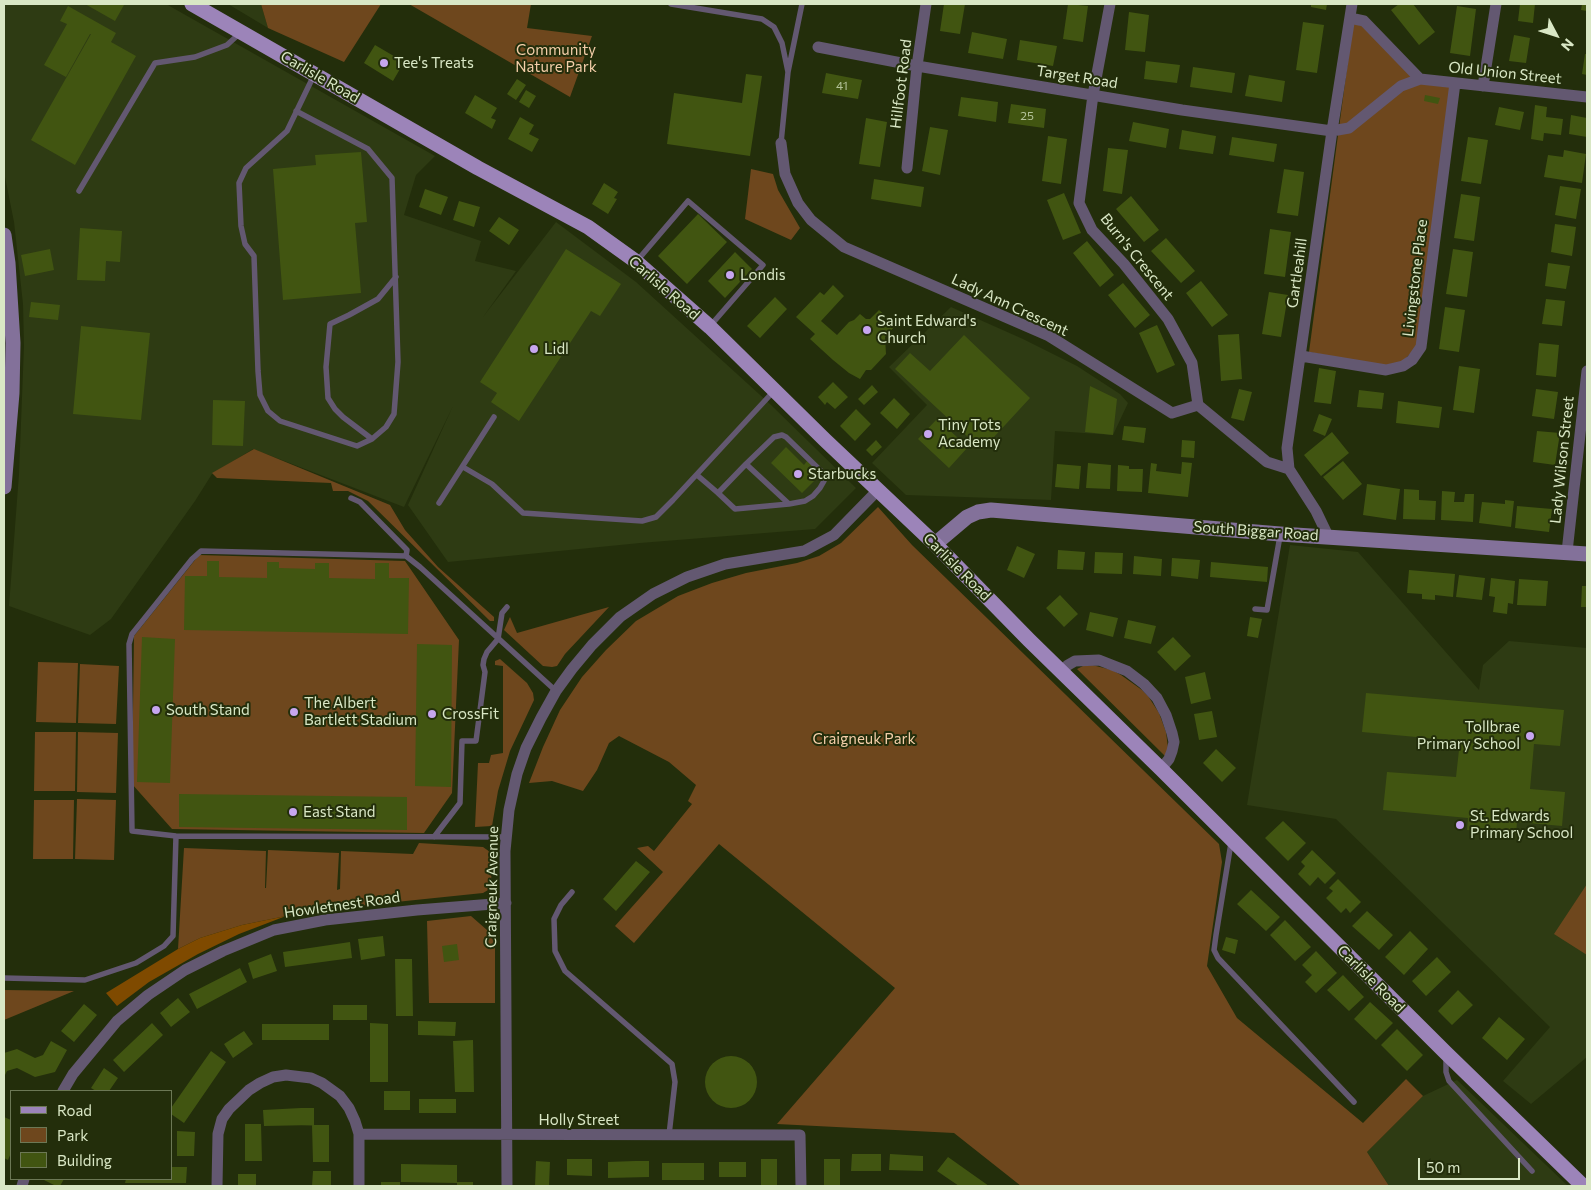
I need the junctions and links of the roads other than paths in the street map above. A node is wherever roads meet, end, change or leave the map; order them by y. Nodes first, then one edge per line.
1 (192, 4) edge
2 (671, 4) edge
3 (802, 4) edge
4 (926, 4) edge
5 (1110, 4) edge
6 (1352, 4) edge
7 (1496, 4) edge
8 (1350, 18) junction
9 (241, 32) junction
10 (818, 47) dead end
11 (917, 66) junction
12 (788, 72) junction
13 (314, 74) junction
14 (1420, 79) junction
15 (1455, 83) junction
16 (1484, 86) junction
17 (1093, 95) junction
18 (1587, 97) edge
19 (296, 111) junction
20 (1332, 131) junction
21 (781, 143) joint
22 (907, 168) dead end
23 (80, 191) dead end
24 (4, 235) edge
25 (636, 262) junction
26 (396, 277) junction
27 (710, 327) junction
28 (1301, 356) junction
29 (1587, 371) edge
30 (775, 391) junction
31 (1198, 405) junction
32 (7, 413) edge
33 (494, 417) dead end
34 (372, 439) junction
35 (746, 464) junction
36 (463, 467) junction
37 (1289, 469) junction
38 (697, 475) junction
39 (4, 487) edge
40 (878, 490) junction
41 (718, 493) junction
42 (351, 498) dead end
43 (439, 503) dead end
44 (789, 504) junction
45 (1280, 534) junction
46 (1328, 536) junction
47 (935, 544) junction
48 (1567, 552) junction
49 (1587, 554) edge
50 (406, 556) junction
51 (507, 607) dead end
52 (1255, 609) dead end
53 (498, 639) junction
54 (1061, 671) junction
55 (556, 691) junction
56 (1161, 769) junction
57 (176, 836) junction
58 (434, 837) junction
59 (506, 837) junction
60 (1232, 841) junction
61 (572, 892) dead end
62 (506, 903) junction
63 (4, 978) edge
64 (1446, 1053) junction
65 (64, 1090) edge
66 (1354, 1102) dead end
67 (359, 1134) junction
68 (507, 1134) junction
69 (669, 1135) junction
70 (1532, 1171) dead end
71 (217, 1186) edge
72 (359, 1186) edge
73 (507, 1186) edge
74 (802, 1186) edge
75 (1583, 1186) edge

1 - 9 main road, Carlisle Road
2 - 12 lane
3 - 12 lane
4 - 11 street, Hillfoot Road
5 - 17 street, Burn's Crescent
6 - 8 street, Gartleahill
7 - 16 street
8 - 14 street
8 - 20 street, Gartleahill
9 - 13 main road, Carlisle Road
9 - 23 lane
10 - 11 street, Target Road
11 - 17 street, Target Road
11 - 22 street, Hillfoot Road
12 - 21 lane
13 - 19 lane
13 - 25 main road, Carlisle Road
14 - 15 street, Old Union Street
14 - 20 street
15 - 16 street, Old Union Street
15 - 28 street, Livingstone Place
16 - 18 street, Old Union Street
17 - 20 street, Target Road
17 - 31 street, Burn's Crescent
19 - 26 lane
19 - 34 lane
20 - 28 street, Gartleahill
21 - 31 street, Lady Ann Crescent
24 - 32 street
25 - 27 main road, Carlisle Road
25 - 27 lane
26 - 34 lane
26 - 34 lane
27 - 30 main road, Carlisle Road
28 - 37 street, Gartleahill
29 - 48 street, Lady Wilson Street
30 - 38 lane
30 - 40 main road, Carlisle Road
31 - 37 street
32 - 39 street
33 - 36 lane
35 - 41 lane
35 - 44 lane
35 - 44 lane
36 - 38 lane
36 - 43 lane
37 - 46 street, Gartleahill
38 - 41 lane
40 - 47 main road, Carlisle Road
40 - 55 street, Craigneuk Avenue
41 - 44 lane
42 - 50 lane
45 - 46 street, South Biggar Road
45 - 47 street, South Biggar Road
45 - 52 lane
46 - 48 street, South Biggar Road
47 - 54 main road, Carlisle Road
48 - 49 street, South Biggar Road
50 - 53 lane
50 - 57 lane
51 - 53 lane
53 - 55 lane
53 - 58 lane
54 - 56 main road, Carlisle Road
54 - 56 street
55 - 59 street, Craigneuk Avenue
56 - 60 main road, Carlisle Road
57 - 58 lane
57 - 63 lane
58 - 59 lane
59 - 62 street, Craigneuk Avenue
60 - 64 main road, Carlisle Road
60 - 66 lane
61 - 69 lane
62 - 65 street, Howletnest Road
62 - 68 street, Craigneuk Avenue
64 - 70 lane
64 - 75 main road, Carlisle Road
67 - 68 street, Holly Street
67 - 71 street
67 - 72 street
68 - 69 street, Holly Street
68 - 73 street, Craigneuk Avenue
69 - 74 street, Holly Street

